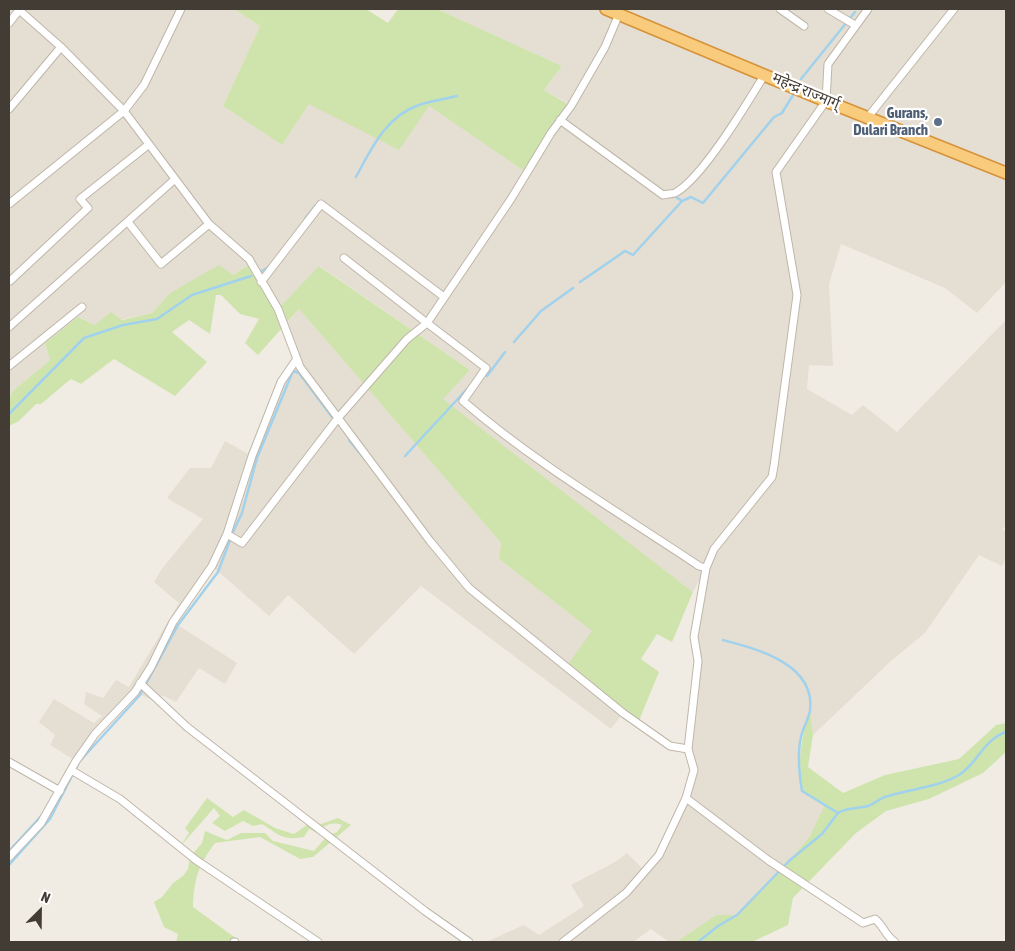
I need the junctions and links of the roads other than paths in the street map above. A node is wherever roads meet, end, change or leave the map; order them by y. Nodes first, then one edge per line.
1 (19, 9) edge
2 (181, 9) edge
3 (606, 9) edge
4 (780, 9) edge
5 (828, 9) edge
6 (868, 9) edge
7 (954, 9) edge
8 (619, 14) junction
9 (9, 23) edge
10 (804, 26) dead end
11 (855, 26) junction
12 (61, 47) junction
13 (766, 74) junction
14 (826, 101) junction
15 (9, 109) edge
16 (124, 110) junction
17 (868, 117) junction
18 (560, 120) junction
19 (148, 145) junction
20 (1006, 172) edge
21 (174, 180) junction
22 (9, 204) edge
23 (128, 222) junction
24 (210, 224) junction
25 (344, 258) dead end
26 (10, 281) dead end
27 (261, 282) junction
28 (444, 297) junction
29 (82, 307) dead end
30 (427, 323) junction
31 (9, 328) edge
32 (296, 360) junction
33 (9, 366) edge
34 (338, 418) junction
35 (227, 534) junction
36 (706, 568) junction
37 (140, 683) junction
38 (688, 749) junction
39 (9, 762) edge
40 (71, 770) junction
41 (60, 791) junction
42 (686, 798) junction
43 (9, 857) edge
44 (318, 942) edge
45 (469, 942) edge
46 (563, 942) edge
47 (894, 942) edge

1 - 9 street
1 - 12 street
2 - 16 street
3 - 8 highway, महेन्द्र राज्मार्ग्
4 - 10 street
5 - 11 street
6 - 11 street
7 - 17 street
8 - 13 highway, महेन्द्र राज्मार्ग्
8 - 18 street
11 - 14 street
12 - 15 street
12 - 16 street
13 - 14 highway, महेन्द्र राज्मार्ग्
13 - 18 street
14 - 17 highway, महेन्द्र राज्मार्ग्
14 - 36 street
16 - 19 street
16 - 22 street
17 - 20 highway, महेन्द्र राज्मार्ग्
18 - 28 street
19 - 21 street
19 - 26 street
21 - 23 street
21 - 24 street
23 - 24 street
23 - 31 street
24 - 27 street
25 - 30 street
27 - 28 street
27 - 32 street
28 - 30 street
29 - 33 street
30 - 34 street
30 - 36 street
32 - 34 street
32 - 35 street
34 - 35 street
34 - 38 street
35 - 37 street
36 - 38 street
37 - 40 street
37 - 45 street
38 - 42 street
39 - 41 street
40 - 41 street
40 - 44 street
41 - 43 street
42 - 46 street
42 - 47 street

